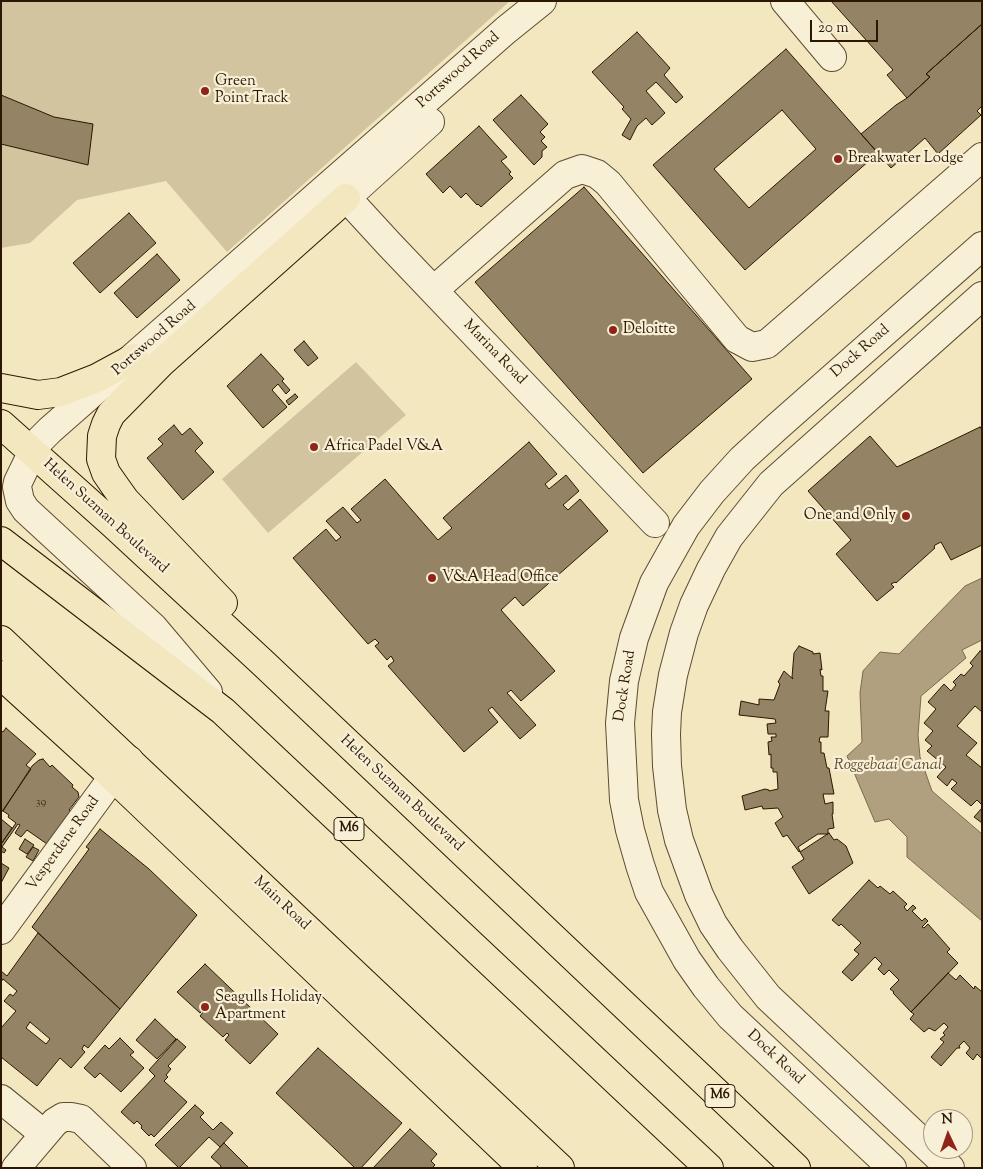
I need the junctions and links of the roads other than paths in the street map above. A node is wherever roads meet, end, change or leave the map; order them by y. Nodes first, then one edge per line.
1 (542, 1) edge
2 (558, 1) edge
3 (786, 1) edge
4 (832, 58) dead end
5 (982, 157) edge
6 (339, 190) junction
7 (982, 246) edge
8 (434, 290) junction
9 (982, 296) edge
10 (134, 358) junction
11 (1, 388) edge
12 (1, 424) edge
13 (33, 451) junction
14 (655, 524) dead end
15 (1, 541) edge
16 (1, 640) edge
17 (262, 663) junction
18 (1, 676) edge
19 (223, 711) junction
20 (121, 768) junction
21 (1, 930) edge
22 (1, 1099) edge
23 (44, 1134) junction
24 (538, 1164) edge
25 (16, 1168) edge
26 (132, 1168) edge
27 (709, 1168) edge
28 (796, 1168) edge
29 (892, 1168) edge
30 (950, 1168) edge

1 - 6 street, Portswood Road
2 - 6 street, Portswood Road
3 - 4 street
5 - 8 street
6 - 8 street, Marina Road
6 - 10 street, Portswood Road
6 - 17 main road
7 - 29 street, Dock Road
8 - 14 street, Marina Road
9 - 30 street
10 - 11 main road
10 - 13 street, Portswood Road
12 - 13 main road, Helen Suzman Boulevard / M6
13 - 17 main road, Helen Suzman Boulevard / M6
13 - 19 street, Portswood Road
15 - 19 main road, M6
16 - 20 main road, Main Road
17 - 28 main road, Helen Suzman Boulevard / M6
18 - 20 main road, Main Road
19 - 27 main road, M6
20 - 21 street, Vesperdene Road
20 - 24 main road, Main Road
22 - 23 street
23 - 25 street
23 - 26 street

